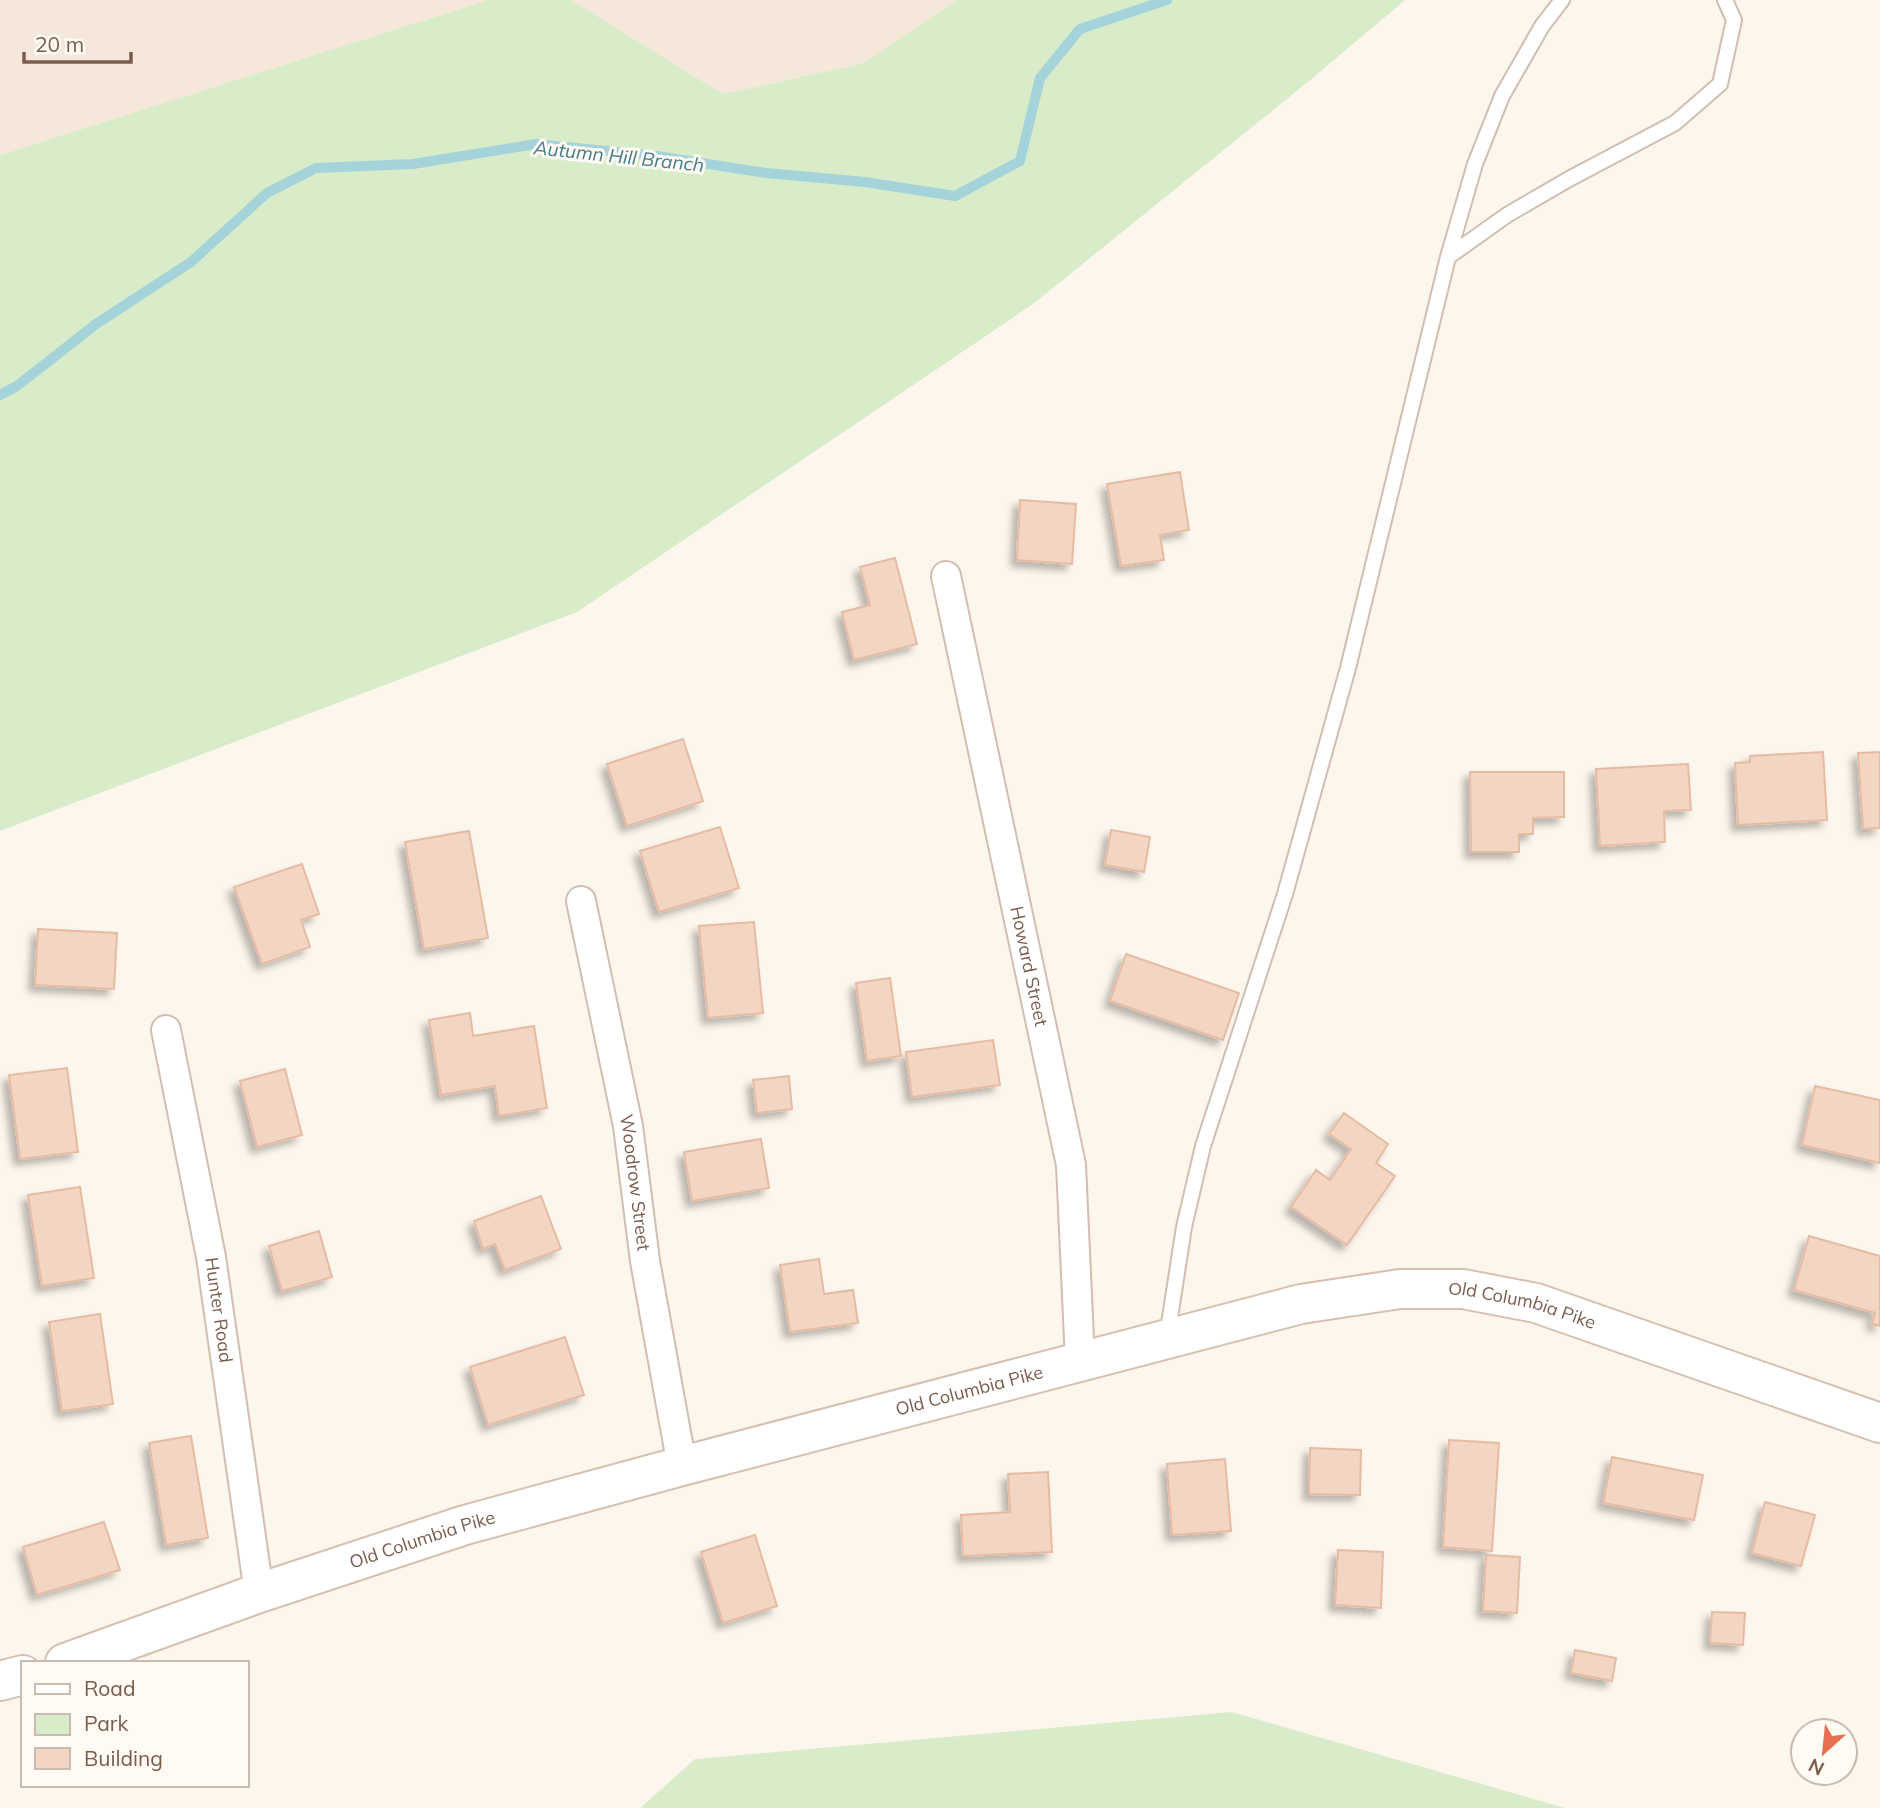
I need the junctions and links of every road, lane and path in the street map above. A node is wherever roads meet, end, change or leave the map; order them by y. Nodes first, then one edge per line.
1 (1562, 0) edge
2 (1725, 0) edge
3 (1448, 257) junction
4 (946, 576) dead end
5 (581, 901) dead end
6 (166, 1030) dead end
7 (1166, 1339) junction
8 (1080, 1361) junction
9 (1880, 1423) edge
10 (682, 1466) junction
11 (259, 1593) junction
12 (71, 1661) edge

1 - 3 lane
2 - 3 lane
3 - 7 lane
4 - 8 street, Howard Street
5 - 10 street, Woodrow Street
6 - 11 street, Hunter Road
7 - 8 street, Old Columbia Pike
7 - 9 street, Old Columbia Pike
8 - 10 street, Old Columbia Pike
10 - 11 street, Old Columbia Pike
11 - 12 street, Old Columbia Pike

